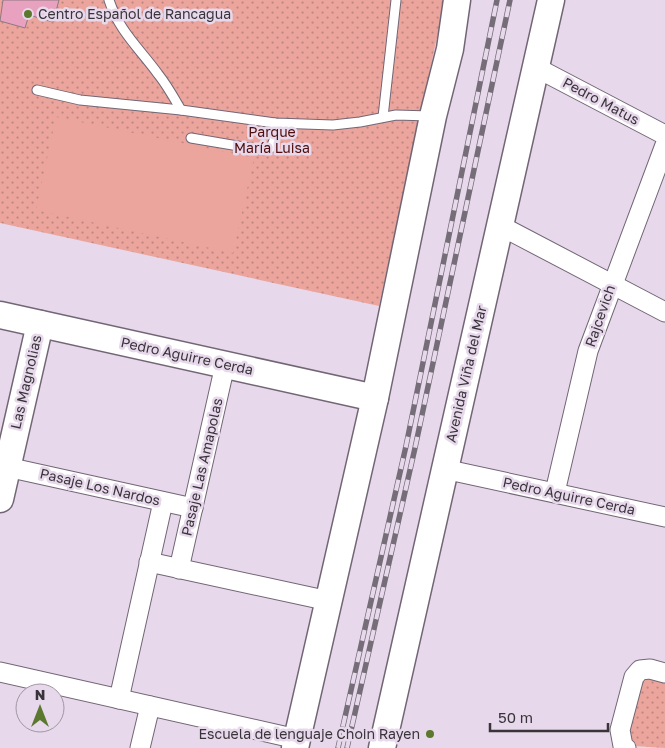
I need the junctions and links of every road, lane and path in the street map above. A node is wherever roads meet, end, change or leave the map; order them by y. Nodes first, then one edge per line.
1 (109, 0) edge
2 (396, 0) edge
3 (457, 0) edge
4 (551, 0) edge
5 (537, 68) junction
6 (37, 90) dead end
7 (182, 110) junction
8 (433, 116) junction
9 (383, 117) junction
10 (276, 124) junction
11 (665, 135) edge
12 (191, 138) dead end
13 (665, 145) edge
14 (499, 225) junction
15 (611, 284) junction
16 (665, 312) edge
17 (0, 316) edge
18 (40, 324) junction
19 (225, 365) junction
20 (375, 398) junction
21 (7, 467) junction
22 (444, 469) junction
23 (555, 492) junction
24 (0, 499) edge
25 (163, 502) junction
26 (193, 508) junction
27 (665, 517) edge
28 (149, 562) junction
29 (179, 569) junction
30 (328, 601) junction
31 (0, 672) edge
32 (665, 673) edge
33 (119, 699) junction
34 (150, 706) junction
35 (296, 743) edge
36 (140, 748) edge
37 (382, 748) edge
38 (626, 748) edge

1 - 7 lane
2 - 9 lane
3 - 8 street
4 - 5 street, Avenida Viña del Mar
5 - 11 street, Pedro Matus
5 - 14 street, Avenida Viña del Mar
6 - 7 lane
7 - 10 lane
8 - 9 lane
8 - 20 street
9 - 10 lane
10 - 12 lane
13 - 15 street, Rajcevich
14 - 15 street
14 - 22 street, Avenida Viña del Mar
15 - 16 street
15 - 23 street, Rajcevich
17 - 18 street, Pedro Aguirre Cerda
18 - 19 street, Pedro Aguirre Cerda
18 - 21 street, Las Magnolias
19 - 20 street, Pedro Aguirre Cerda
19 - 26 street, Pasaje Las Amapolas
20 - 30 street
21 - 24 street, Las Magnolias
21 - 25 street, Pasaje Los Nardos
22 - 23 street, Pedro Aguirre Cerda
22 - 37 street, Avenida Viña del Mar
23 - 27 street, Pedro Aguirre Cerda
25 - 26 street, Pasaje Los Nardos
25 - 28 street
26 - 29 street, Pasaje Las Amapolas
28 - 29 street
28 - 33 street
29 - 30 street
30 - 35 street
31 - 33 street
32 - 38 street
33 - 34 street
34 - 35 street
34 - 36 street

